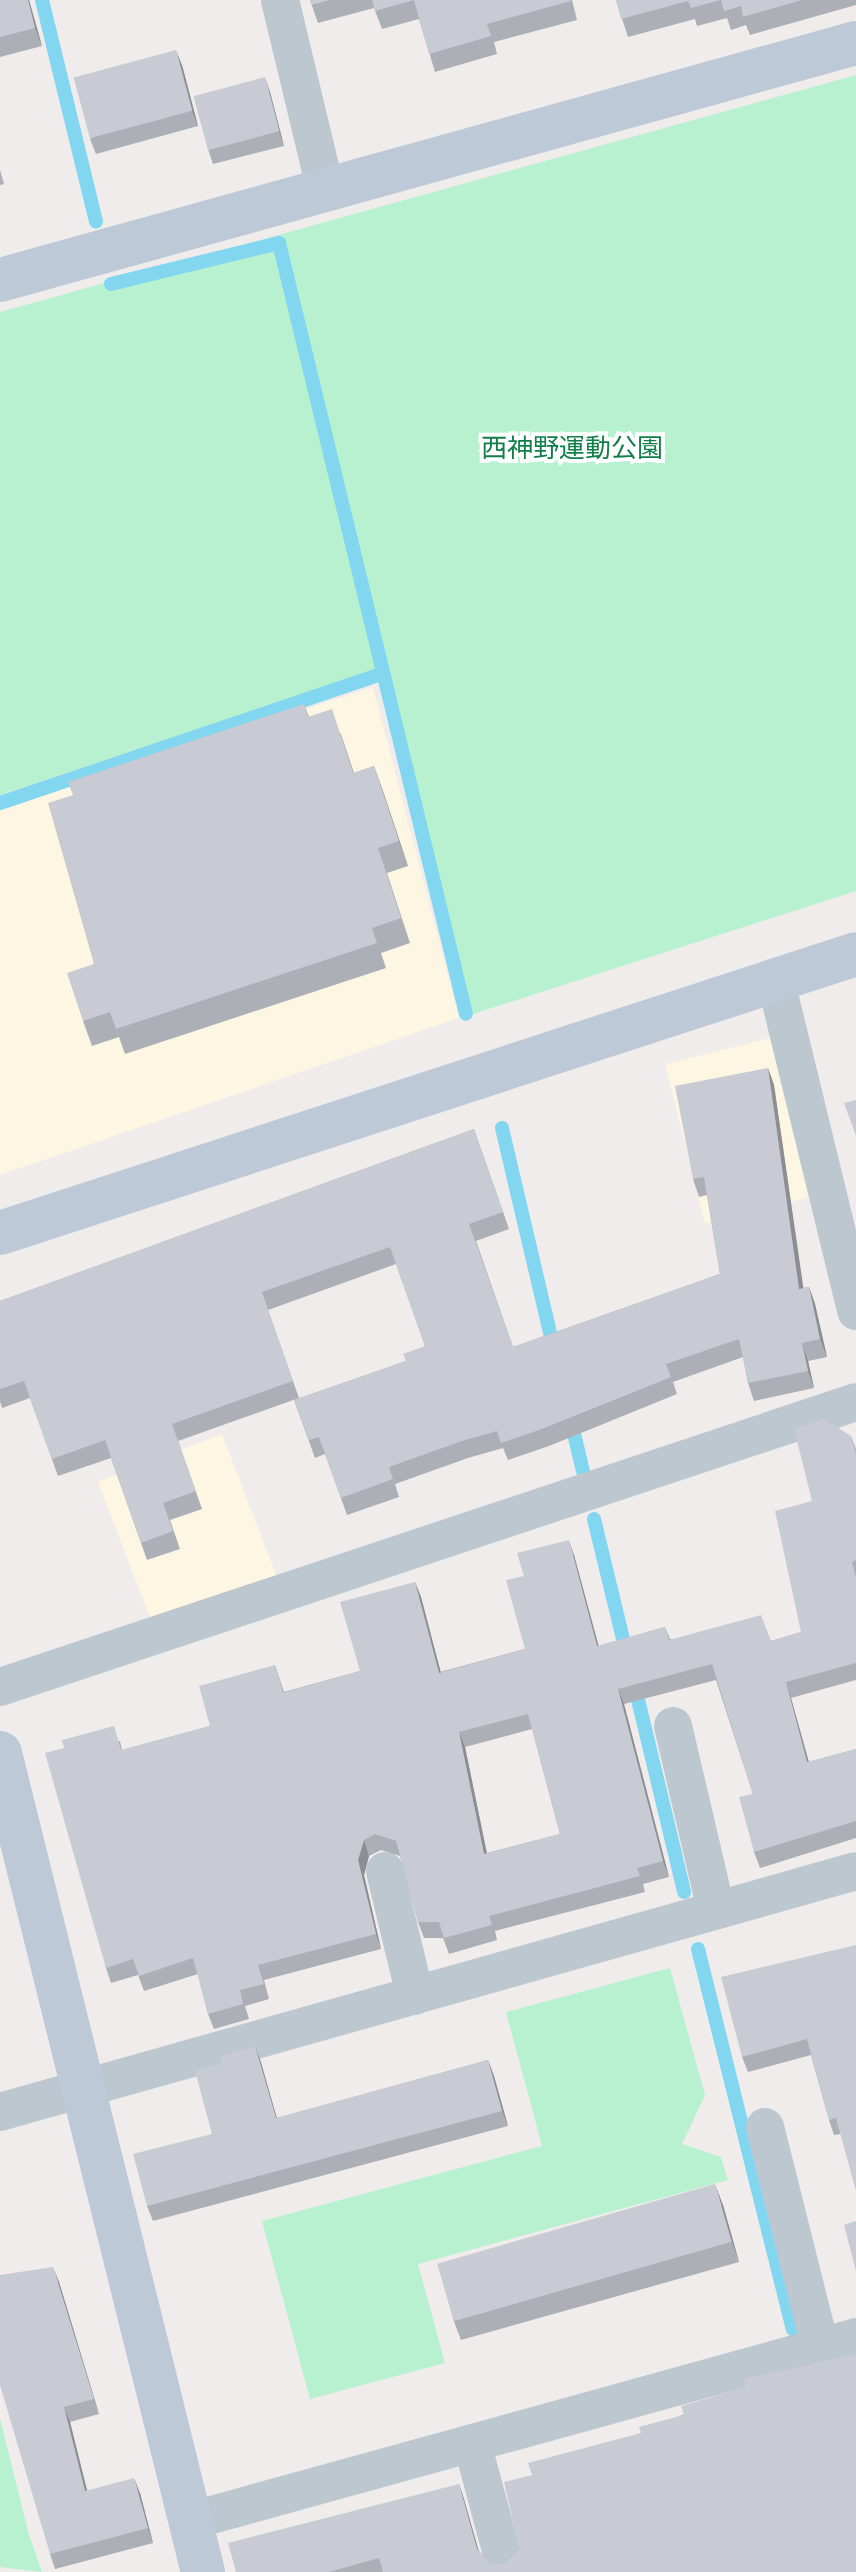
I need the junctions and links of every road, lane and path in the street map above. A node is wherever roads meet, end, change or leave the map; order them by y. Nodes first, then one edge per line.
1 (280, 0) edge
2 (856, 43) edge
3 (326, 191) junction
4 (0, 280) edge
5 (856, 954) edge
6 (776, 982) junction
7 (0, 1233) edge
8 (856, 1311) edge
9 (856, 1402) edge
10 (0, 1687) edge
11 (673, 1726) dead end
12 (0, 1753) edge
13 (385, 1871) dead end
14 (856, 1871) edge
15 (716, 1910) junction
16 (415, 1995) junction
17 (83, 2088) junction
18 (0, 2112) edge
19 (765, 2127) dead end
20 (838, 2342) edge
21 (472, 2443) junction
22 (190, 2521) junction
23 (503, 2558) dead end
24 (203, 2572) edge

1 - 3 street
2 - 3 street
3 - 4 street
5 - 6 street
6 - 7 street
6 - 8 street
9 - 10 street
11 - 15 street
12 - 17 street
13 - 16 street
14 - 15 street
15 - 16 street
16 - 17 street
17 - 18 street
17 - 22 street
19 - 20 street
20 - 21 street
21 - 22 street
21 - 23 street
22 - 24 street

